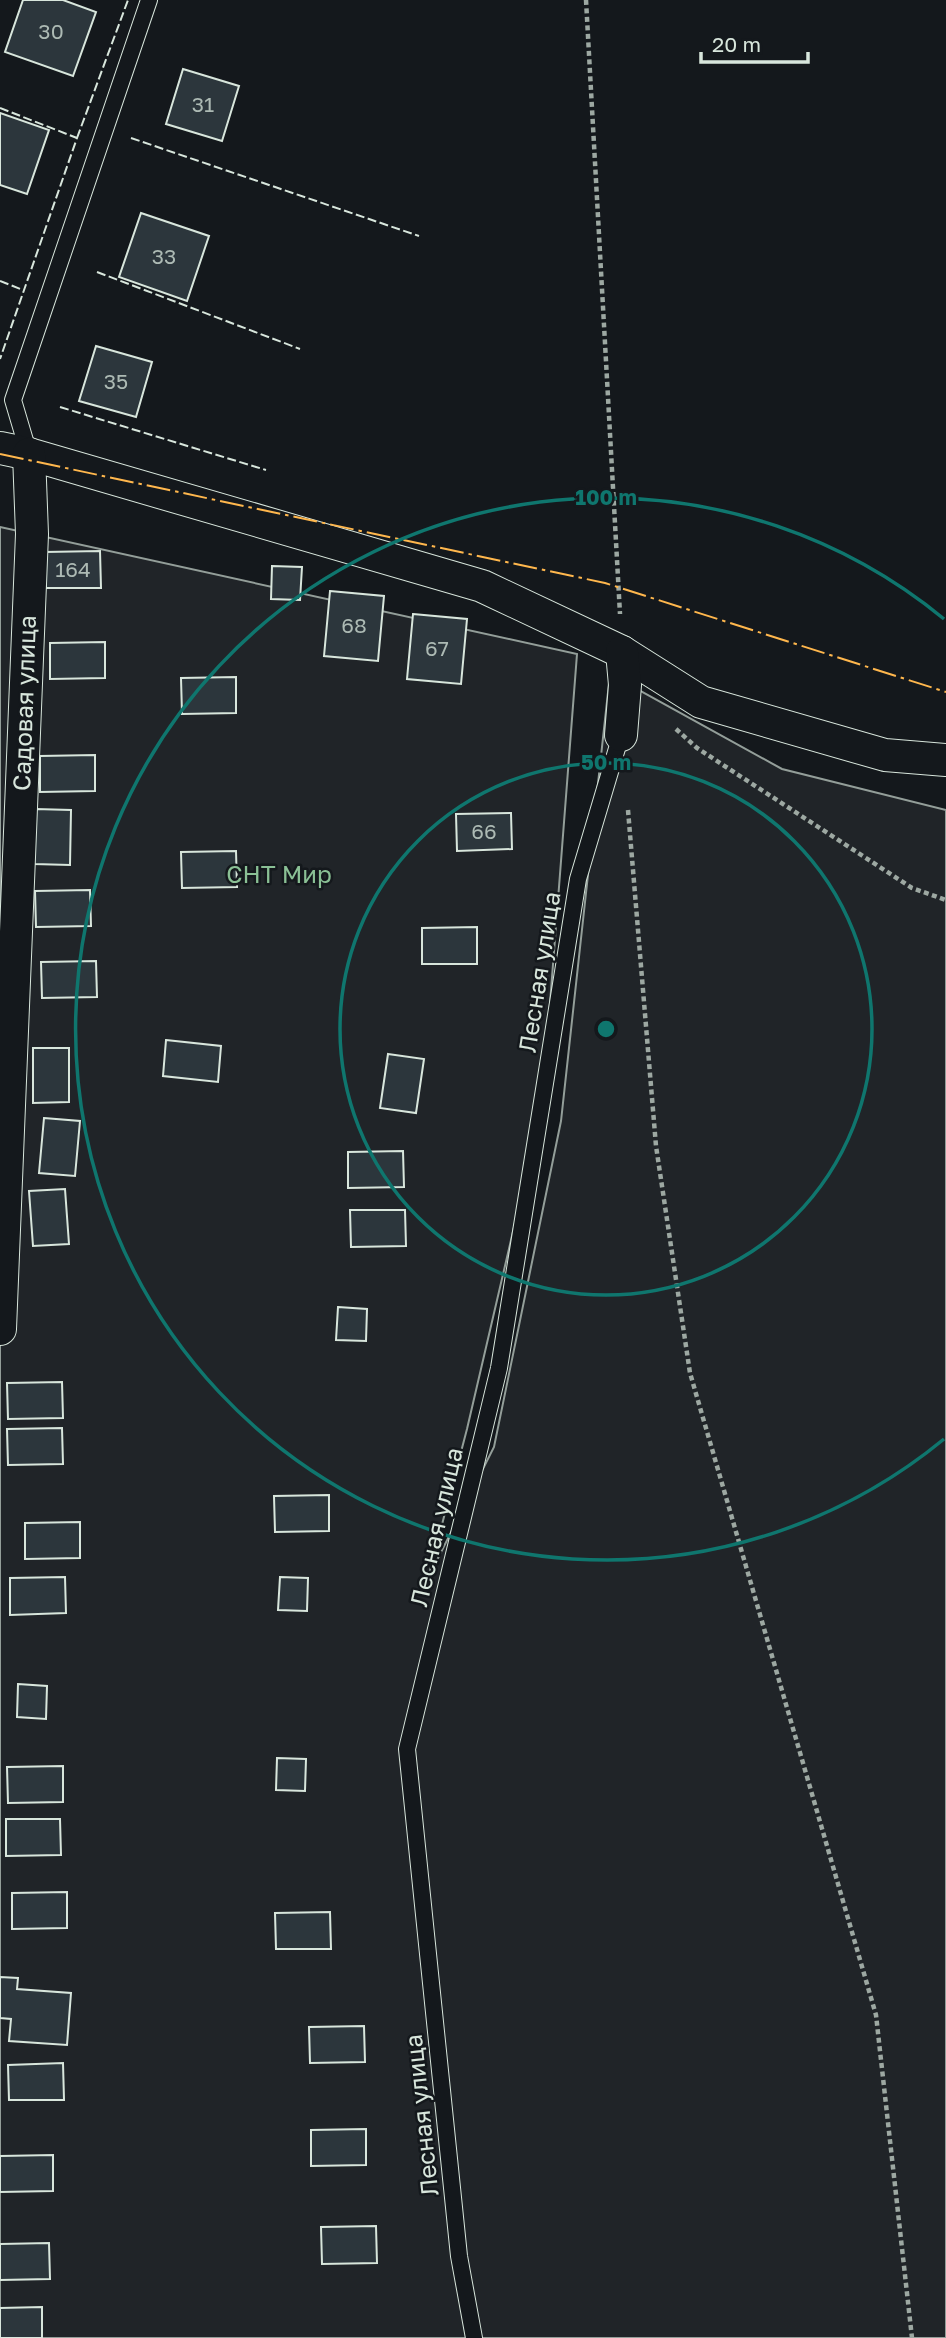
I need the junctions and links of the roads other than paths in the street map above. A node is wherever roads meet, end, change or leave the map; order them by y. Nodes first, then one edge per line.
1 (149, 0) edge
2 (15, 451) edge
3 (622, 652) junction
4 (621, 734) joint
5 (946, 760) edge
6 (0, 1329) edge
7 (474, 2338) edge

1 - 2 lane
2 - 3 street
2 - 6 street, Садовая улица
3 - 4 street
3 - 5 street
4 - 7 lane, Лесная улица

